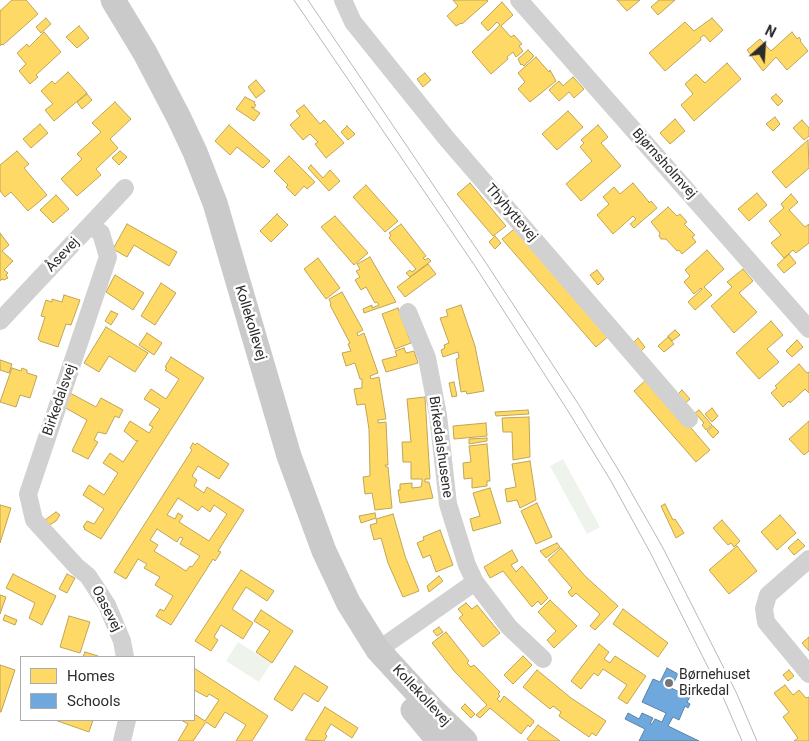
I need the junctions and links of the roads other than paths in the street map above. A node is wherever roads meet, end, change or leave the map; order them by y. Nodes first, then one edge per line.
1 (113, 0) edge
2 (343, 0) edge
3 (519, 0) edge
4 (125, 188) dead end
5 (90, 226) junction
6 (408, 312) dead end
7 (0, 321) edge
8 (809, 328) edge
9 (689, 419) dead end
10 (809, 559) edge
11 (77, 567) joint
12 (475, 582) junction
13 (378, 650) junction
14 (125, 656) edge
15 (543, 659) dead end
16 (809, 674) edge
17 (127, 721) edge
18 (122, 741) edge
19 (439, 741) edge
20 (464, 741) edge

1 - 13 street, Kollekollevej
2 - 9 street, Thyhyttevej
3 - 8 street, Bjørnsholmvej
4 - 5 street, Åsevej
5 - 7 street, Åsevej
5 - 11 street, Birkedalsvej
6 - 12 street, Birkedalshusene
10 - 16 street
11 - 14 street, Oasevej
12 - 13 street
12 - 15 street, Birkedalshusene
13 - 19 street, Kollekollevej
13 - 20 street, Kollekollevej
17 - 18 street

